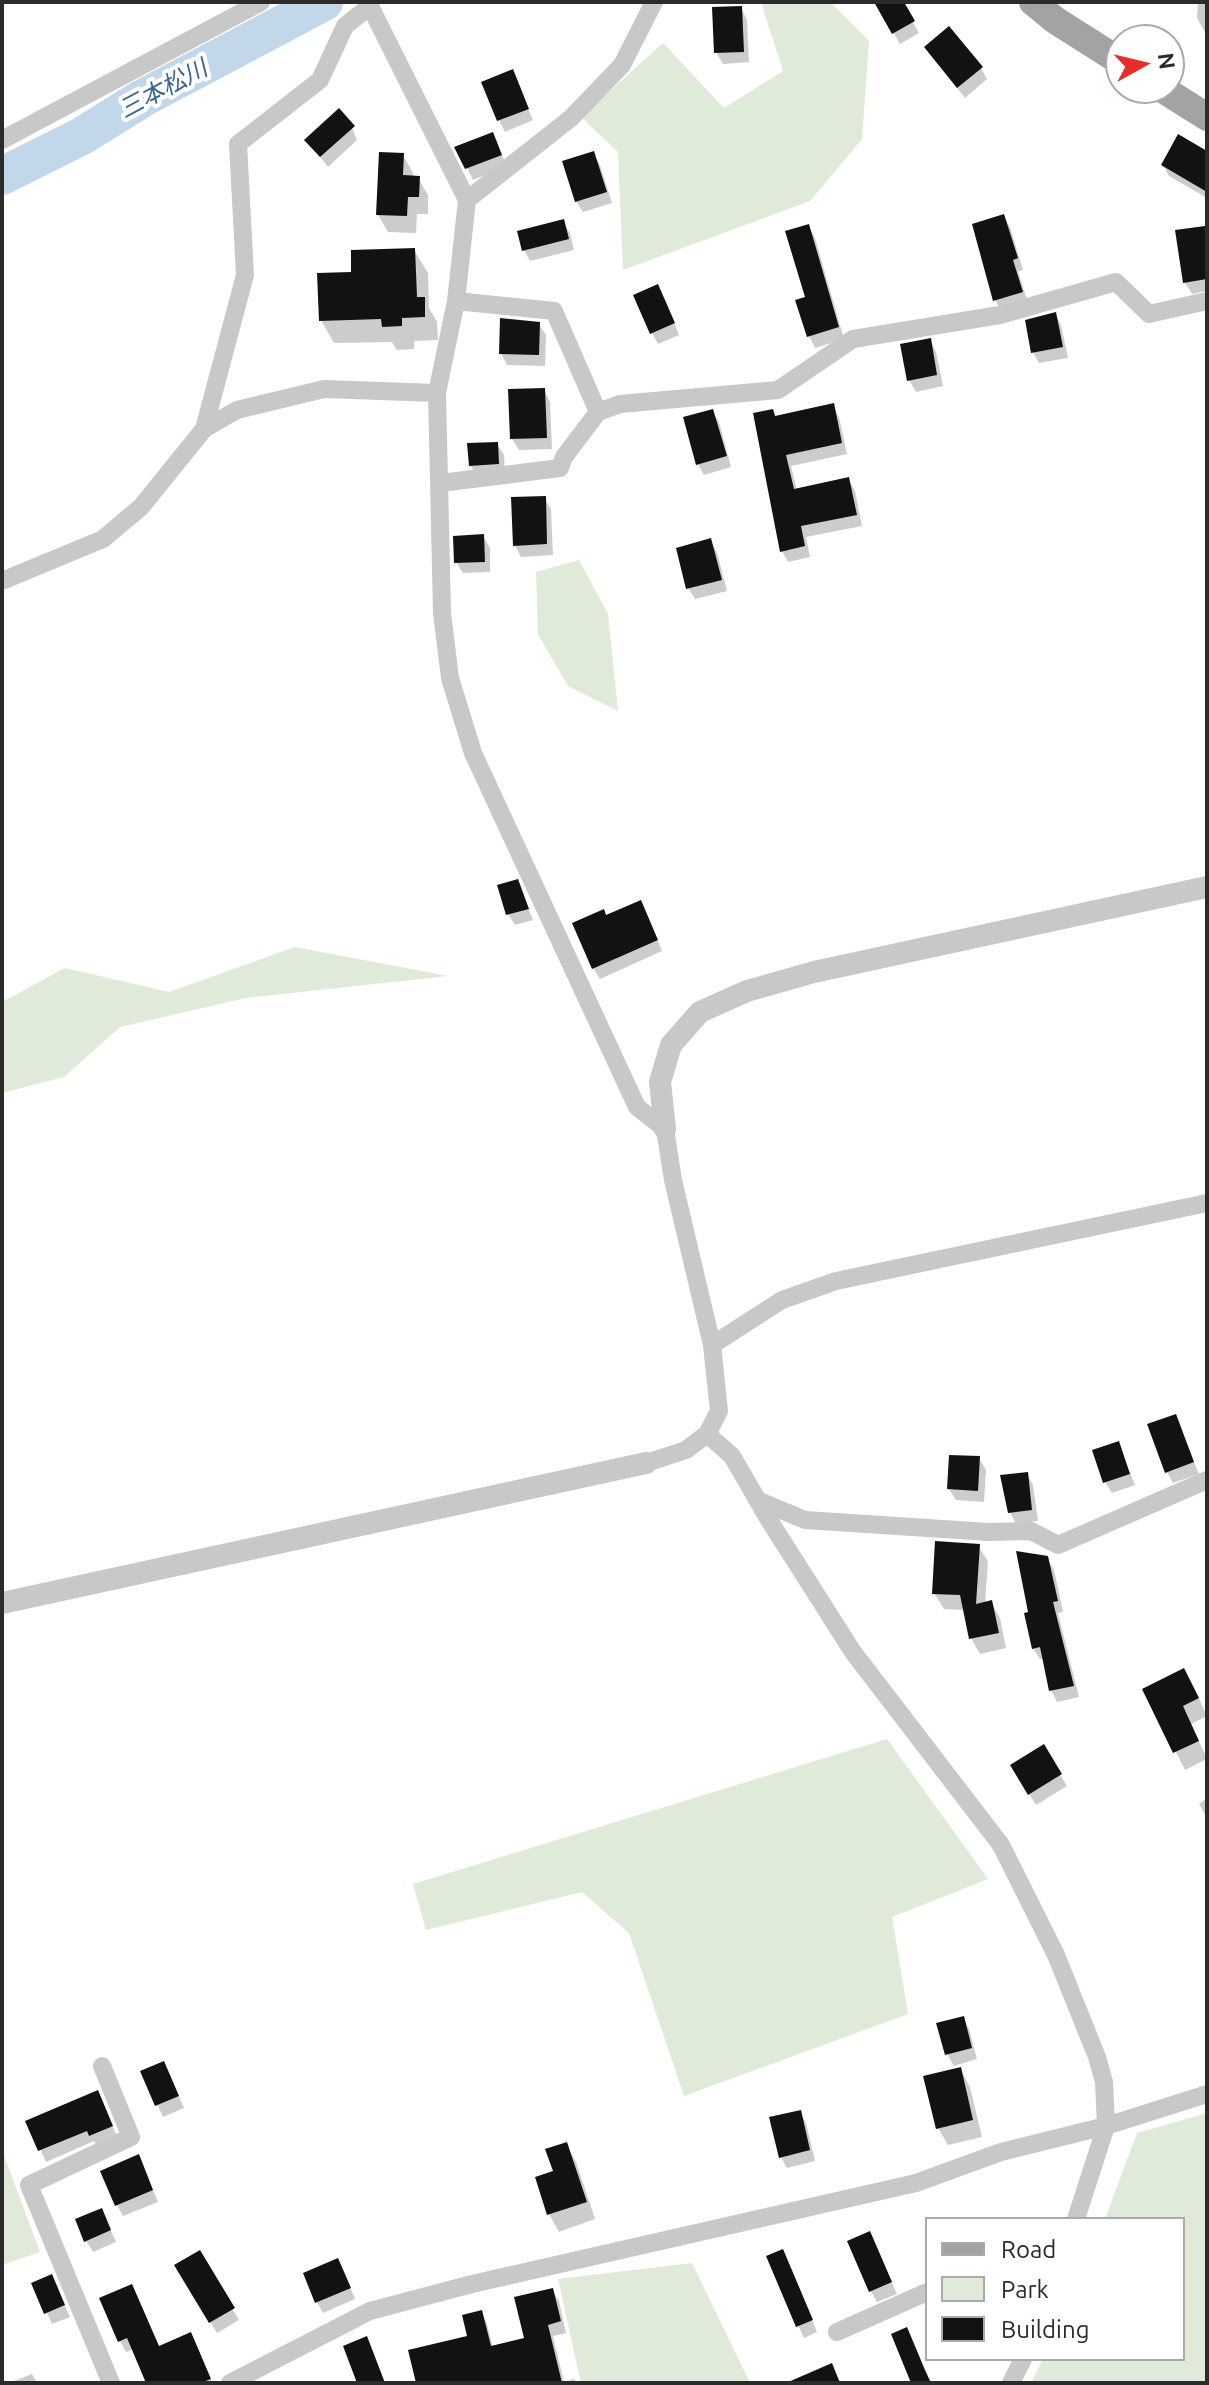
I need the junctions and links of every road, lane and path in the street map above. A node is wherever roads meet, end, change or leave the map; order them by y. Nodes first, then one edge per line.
1 (261, 2) edge
2 (654, 2) edge
3 (1033, 2) edge
4 (369, 4) edge
5 (1105, 52) edge
6 (1185, 103) edge
7 (1207, 117) edge
8 (2, 140) edge
9 (467, 200) junction
10 (456, 301) junction
11 (1207, 301) edge
12 (437, 393) junction
13 (598, 412) junction
14 (204, 429) junction
15 (441, 483) junction
16 (2, 581) edge
17 (1207, 887) edge
18 (665, 1129) junction
19 (1207, 1203) edge
20 (712, 1345) junction
21 (707, 1434) junction
22 (646, 1463) joint
23 (1207, 1480) edge
24 (757, 1500) junction
25 (2, 1603) edge
26 (102, 2066) dead end
27 (1207, 2094) edge
28 (1106, 2126) junction
29 (1077, 2217) edge
30 (925, 2293) edge
31 (837, 2332) dead end
32 (1022, 2361) edge
33 (111, 2383) edge
34 (230, 2383) edge
35 (1011, 2383) edge

1 - 8 street
2 - 9 street
3 - 5 main road
4 - 9 street
4 - 14 street
6 - 7 main road
9 - 10 street
10 - 12 street
10 - 13 street
11 - 13 street
12 - 14 street
12 - 15 street
13 - 15 street
14 - 16 street
15 - 18 street
17 - 18 street
18 - 20 street
19 - 20 street
20 - 21 street
21 - 22 street
21 - 24 street
22 - 25 street
23 - 24 street
24 - 28 street
26 - 33 street
27 - 28 street
28 - 29 street
28 - 34 street
30 - 31 street
32 - 35 street

